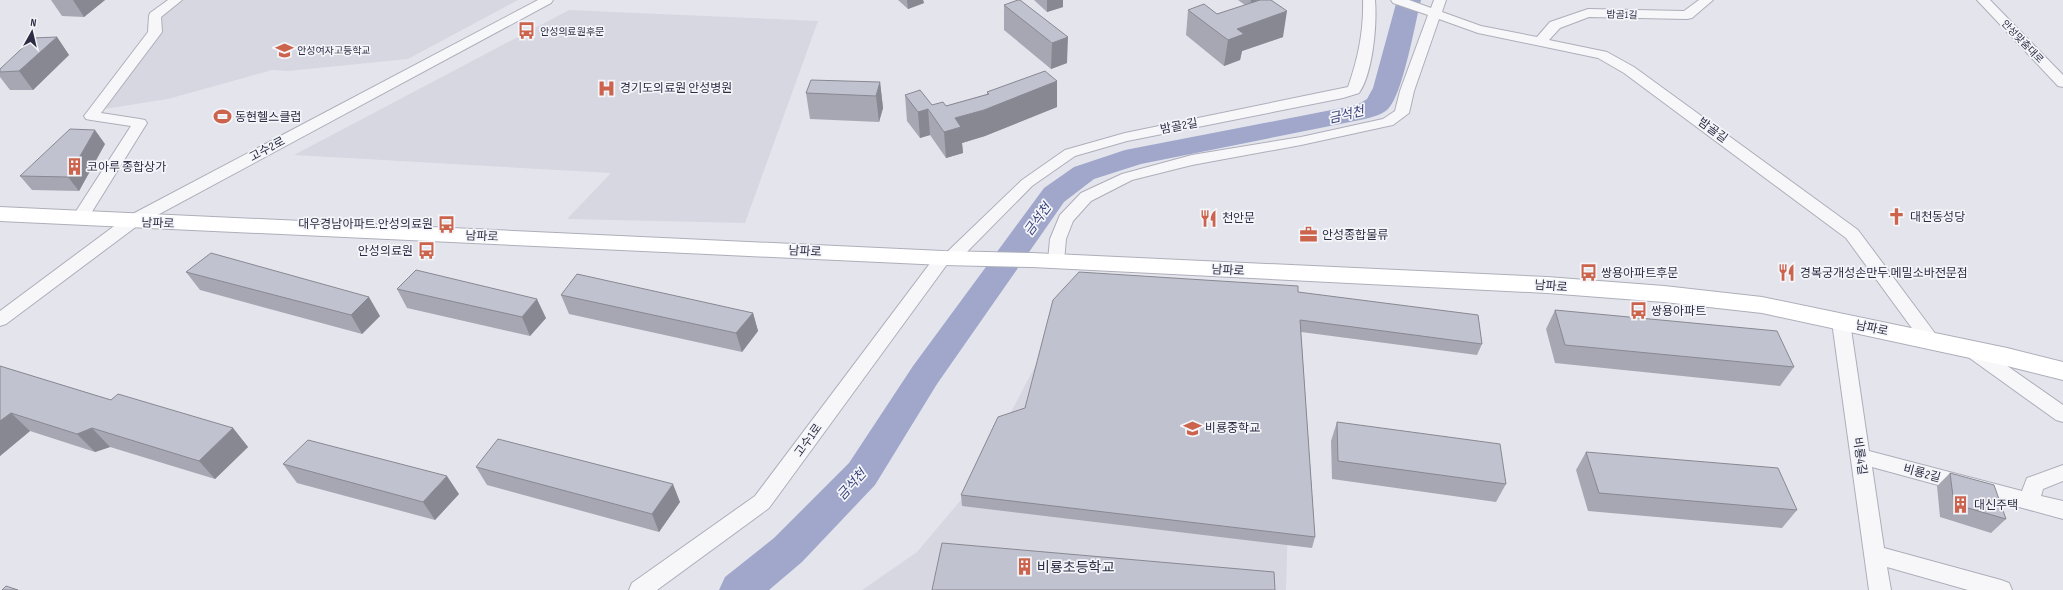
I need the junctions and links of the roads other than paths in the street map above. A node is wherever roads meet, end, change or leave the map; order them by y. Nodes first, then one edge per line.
1 (176, 0) edge
2 (547, 0) edge
3 (1369, 0) edge
4 (1397, 0) edge
5 (1440, 0) edge
6 (1707, 0) edge
7 (1983, 0) edge
8 (1432, 14) junction
9 (1541, 41) junction
10 (2063, 83) edge
11 (0, 214) edge
12 (79, 218) junction
13 (131, 222) junction
14 (953, 258) junction
15 (1056, 261) junction
16 (0, 320) edge
17 (1841, 322) junction
18 (1931, 341) junction
19 (1970, 349) junction
20 (2063, 371) edge
21 (2063, 416) edge
22 (1860, 456) junction
23 (2063, 473) edge
24 (2030, 502) junction
25 (2063, 510) edge
26 (1874, 554) junction
27 (640, 590) edge
28 (1880, 590) edge
29 (2001, 590) edge

1 - 12 street
2 - 13 street, 고수2로
3 - 14 street, 밤골2길
4 - 8 street, 밤골길
5 - 8 street
6 - 9 street, 밤골1길
7 - 10 street, 안성맞춤대로
8 - 9 street, 밤골길
8 - 15 street
9 - 18 street, 밤골길
11 - 12 street, 남파로
12 - 13 street, 남파로
13 - 14 street, 남파로
13 - 16 street, 고수2로
14 - 15 street, 남파로
14 - 27 street, 고수1로
15 - 17 street, 남파로
17 - 18 street, 남파로
17 - 22 street, 비룡4길
18 - 19 street, 남파로
19 - 20 street, 남파로
19 - 21 street
22 - 24 street, 비룡2길
22 - 26 street, 비룡4길
23 - 24 street
24 - 25 street, 비룡2길
26 - 28 street, 비룡4길
26 - 29 street

